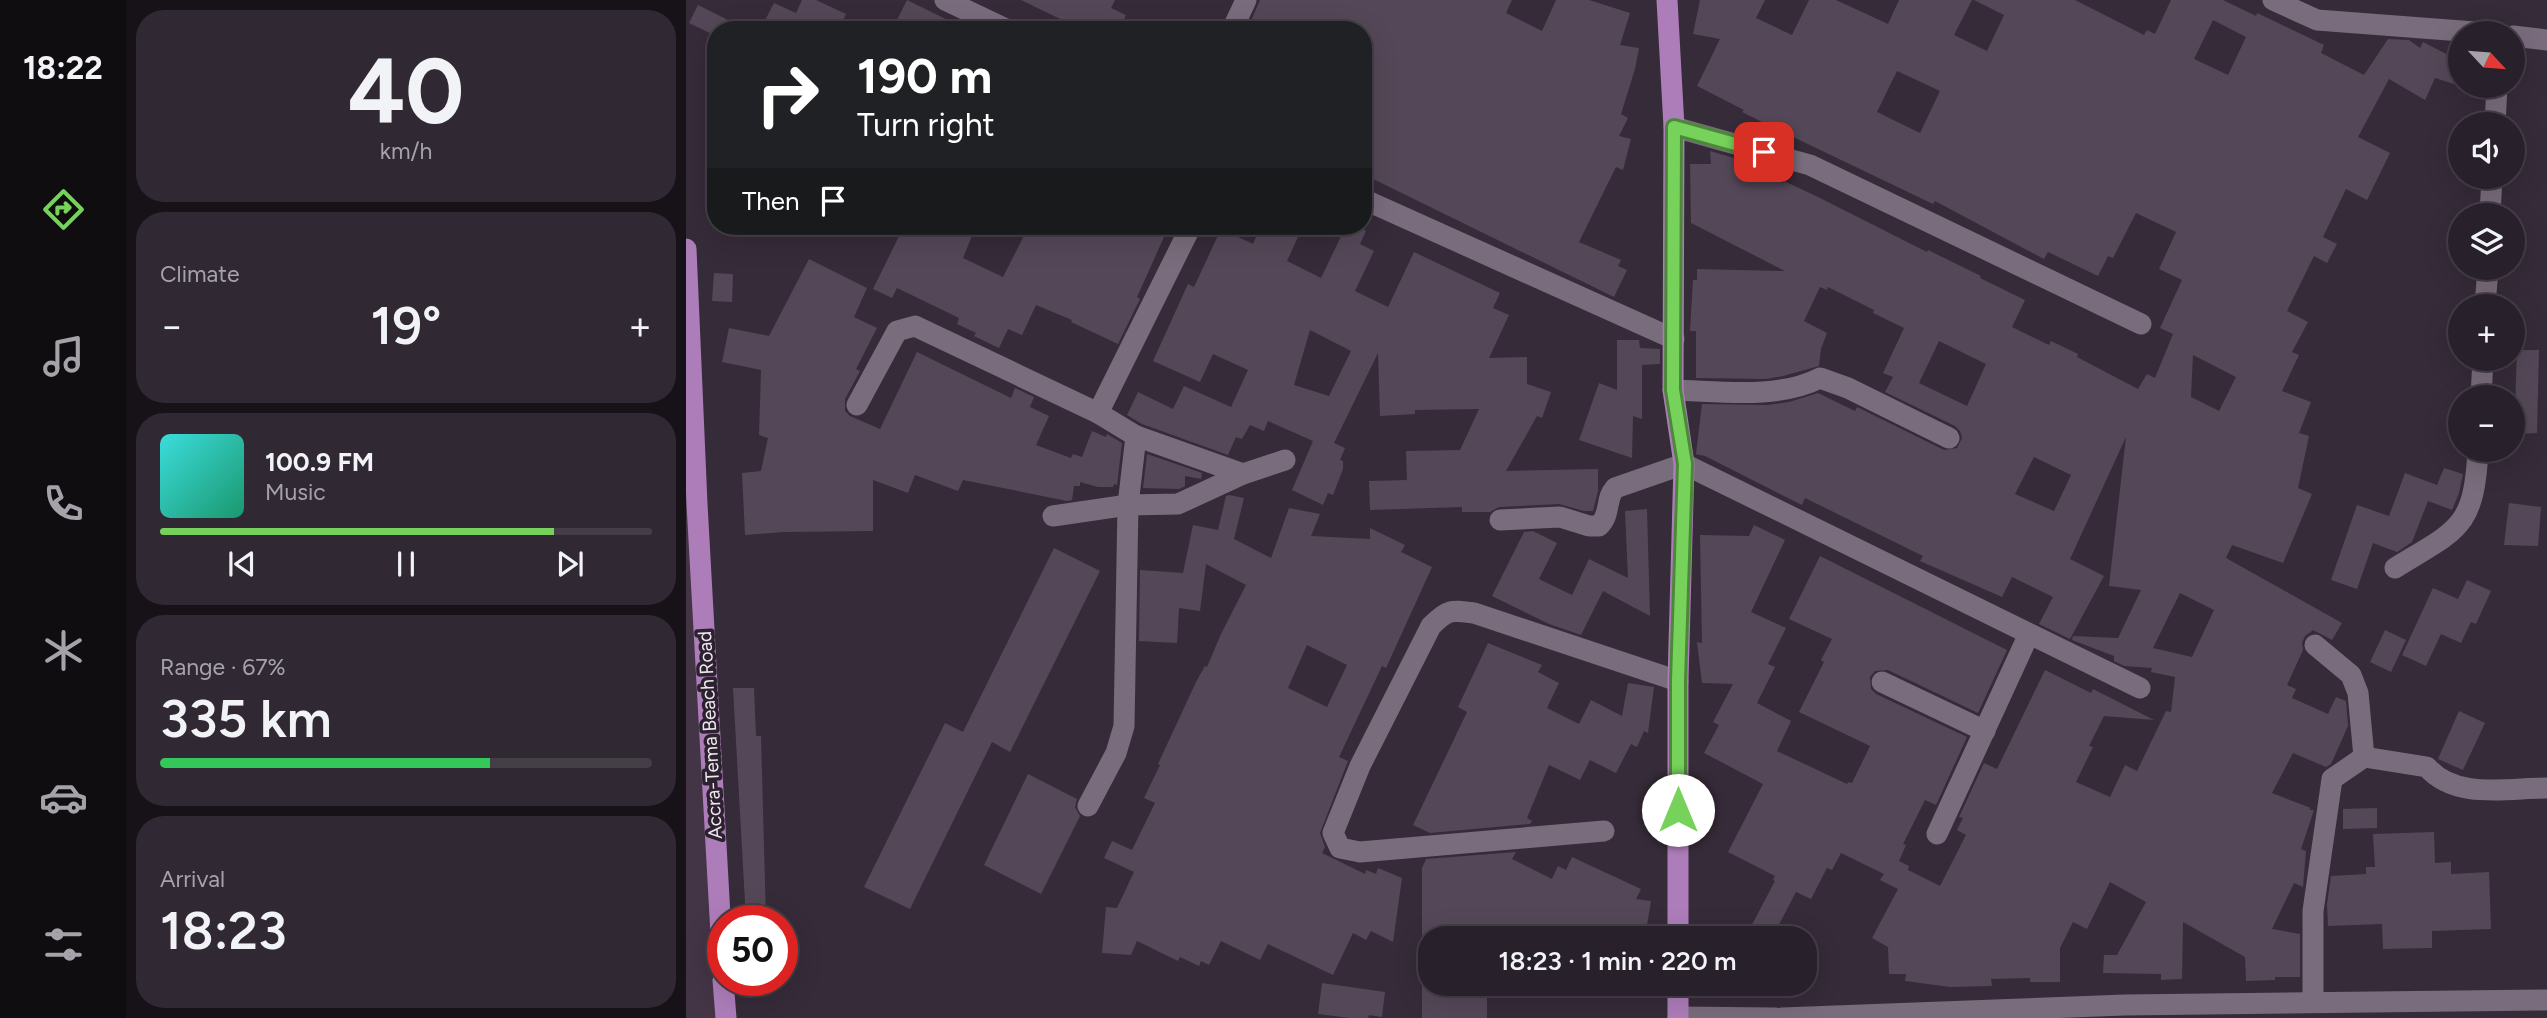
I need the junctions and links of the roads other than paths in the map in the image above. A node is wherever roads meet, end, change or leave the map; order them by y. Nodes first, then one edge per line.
1 (945, 0) edge
2 (1246, 0) edge
3 (1667, 0) edge
4 (2273, 0) edge
5 (2319, 10) edge
6 (990, 21) edge
7 (1236, 21) edge
8 (2448, 28) edge
9 (2525, 37) edge
10 (2547, 40) edge
11 (1674, 127) junction
12 (1372, 203) edge
13 (1187, 235) edge
14 (686, 249) edge
15 (2141, 324) dead end
16 (1674, 339) junction
17 (1673, 390) junction
18 (858, 405) dead end
19 (1098, 413) junction
20 (1136, 436) junction
21 (1949, 438) dead end
22 (1285, 460) dead end
23 (2477, 462) edge
24 (1685, 464) junction
25 (1243, 474) junction
26 (692, 504) edge
27 (1128, 505) junction
28 (1053, 516) dead end
29 (1500, 520) dead end
30 (2395, 568) dead end
31 (2029, 634) junction
32 (2315, 646) dead end
33 (1678, 681) junction
34 (1882, 682) dead end
35 (2140, 688) dead end
36 (1985, 731) junction
37 (2364, 757) junction
38 (2547, 788) edge
39 (1088, 806) dead end
40 (1604, 831) dead end
41 (1937, 834) dead end
42 (719, 905) edge
43 (1678, 926) edge
44 (724, 996) edge
45 (1678, 996) edge
46 (2547, 1000) edge
47 (2313, 1002) junction
48 (2468, 1009) edge
49 (726, 1018) edge
50 (1678, 1018) edge
51 (1775, 1018) edge
52 (1782, 1018) edge

1 - 6 street
2 - 7 street
3 - 11 main road
4 - 5 street
5 - 8 street
9 - 10 street
11 - 15 street
11 - 16 main road
12 - 16 street
13 - 19 street
14 - 26 main road, Accra-Tema Beach Road
16 - 17 main road
17 - 21 street
17 - 24 main road
18 - 19 street
19 - 20 street
20 - 25 street
20 - 27 street
22 - 25 street
23 - 30 street
24 - 29 street
24 - 31 street
24 - 33 main road
25 - 27 street
26 - 42 main road, Accra-Tema Beach Road
27 - 28 street
27 - 39 street
31 - 35 street
31 - 36 street
32 - 37 street
33 - 40 street
33 - 43 main road
34 - 36 street
36 - 41 street
37 - 38 street
37 - 47 street
44 - 49 main road
45 - 50 main road
46 - 48 street
47 - 48 street
47 - 52 street
50 - 51 street

